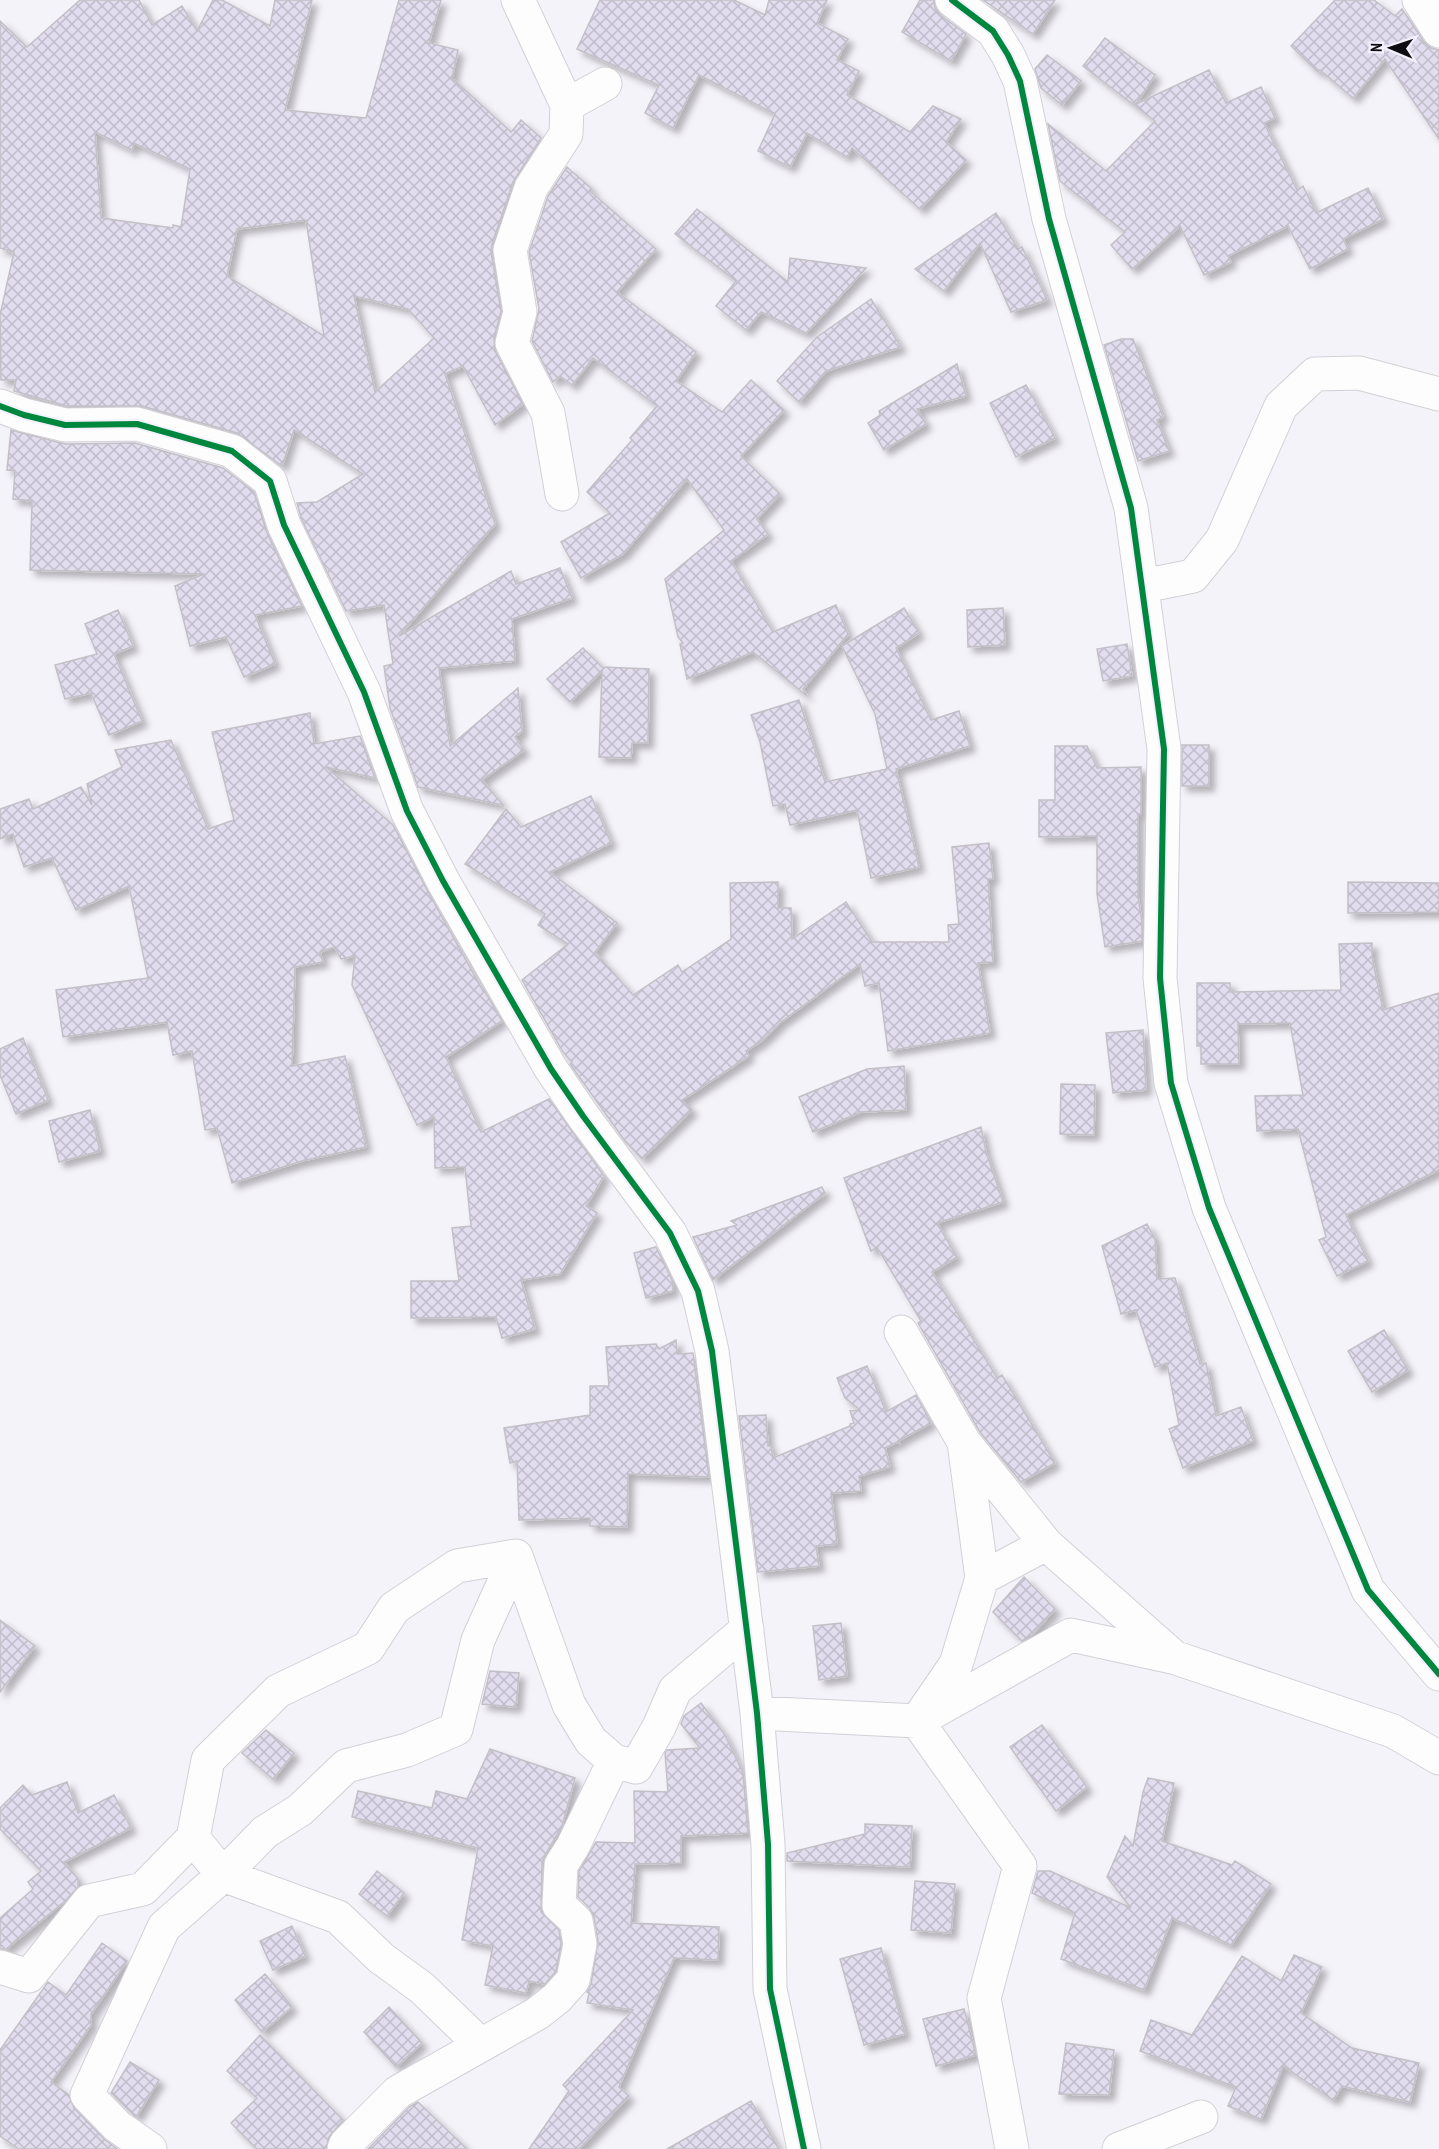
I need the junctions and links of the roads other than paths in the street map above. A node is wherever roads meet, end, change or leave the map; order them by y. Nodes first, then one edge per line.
1 (518, 0) edge
2 (952, 0) edge
3 (1419, 0) edge
4 (1439, 31) edge
5 (605, 84) dead end
6 (567, 105) junction
7 (1439, 394) edge
8 (0, 406) edge
9 (562, 494) dead end
10 (1143, 586) junction
11 (901, 1332) dead end
12 (964, 1443) junction
13 (1046, 1544) junction
14 (516, 1556) junction
15 (982, 1578) junction
16 (747, 1629) junction
17 (1176, 1659) junction
18 (1439, 1674) edge
19 (757, 1713) junction
20 (917, 1721) junction
21 (1439, 1758) edge
22 (614, 1761) junction
23 (194, 1838) junction
24 (223, 1875) junction
25 (0, 1967) edge
26 (481, 2045) junction
27 (1201, 2117) dead end
28 (150, 2149) edge
29 (344, 2149) edge
30 (804, 2149) edge
31 (1012, 2149) edge
32 (1119, 2149) edge

1 - 6 street
2 - 10 street
3 - 4 street
5 - 6 street
6 - 9 street
7 - 10 street
8 - 16 street
10 - 18 street
11 - 12 street
12 - 13 street
12 - 15 street
13 - 15 street
13 - 17 street
14 - 22 street
14 - 23 street
14 - 24 street
15 - 20 street
16 - 19 street
16 - 22 street
17 - 20 street
17 - 21 street
19 - 20 street
19 - 30 street
20 - 31 street
22 - 26 street
23 - 24 street
23 - 25 street
24 - 26 street
24 - 28 street
26 - 29 street
27 - 32 street

